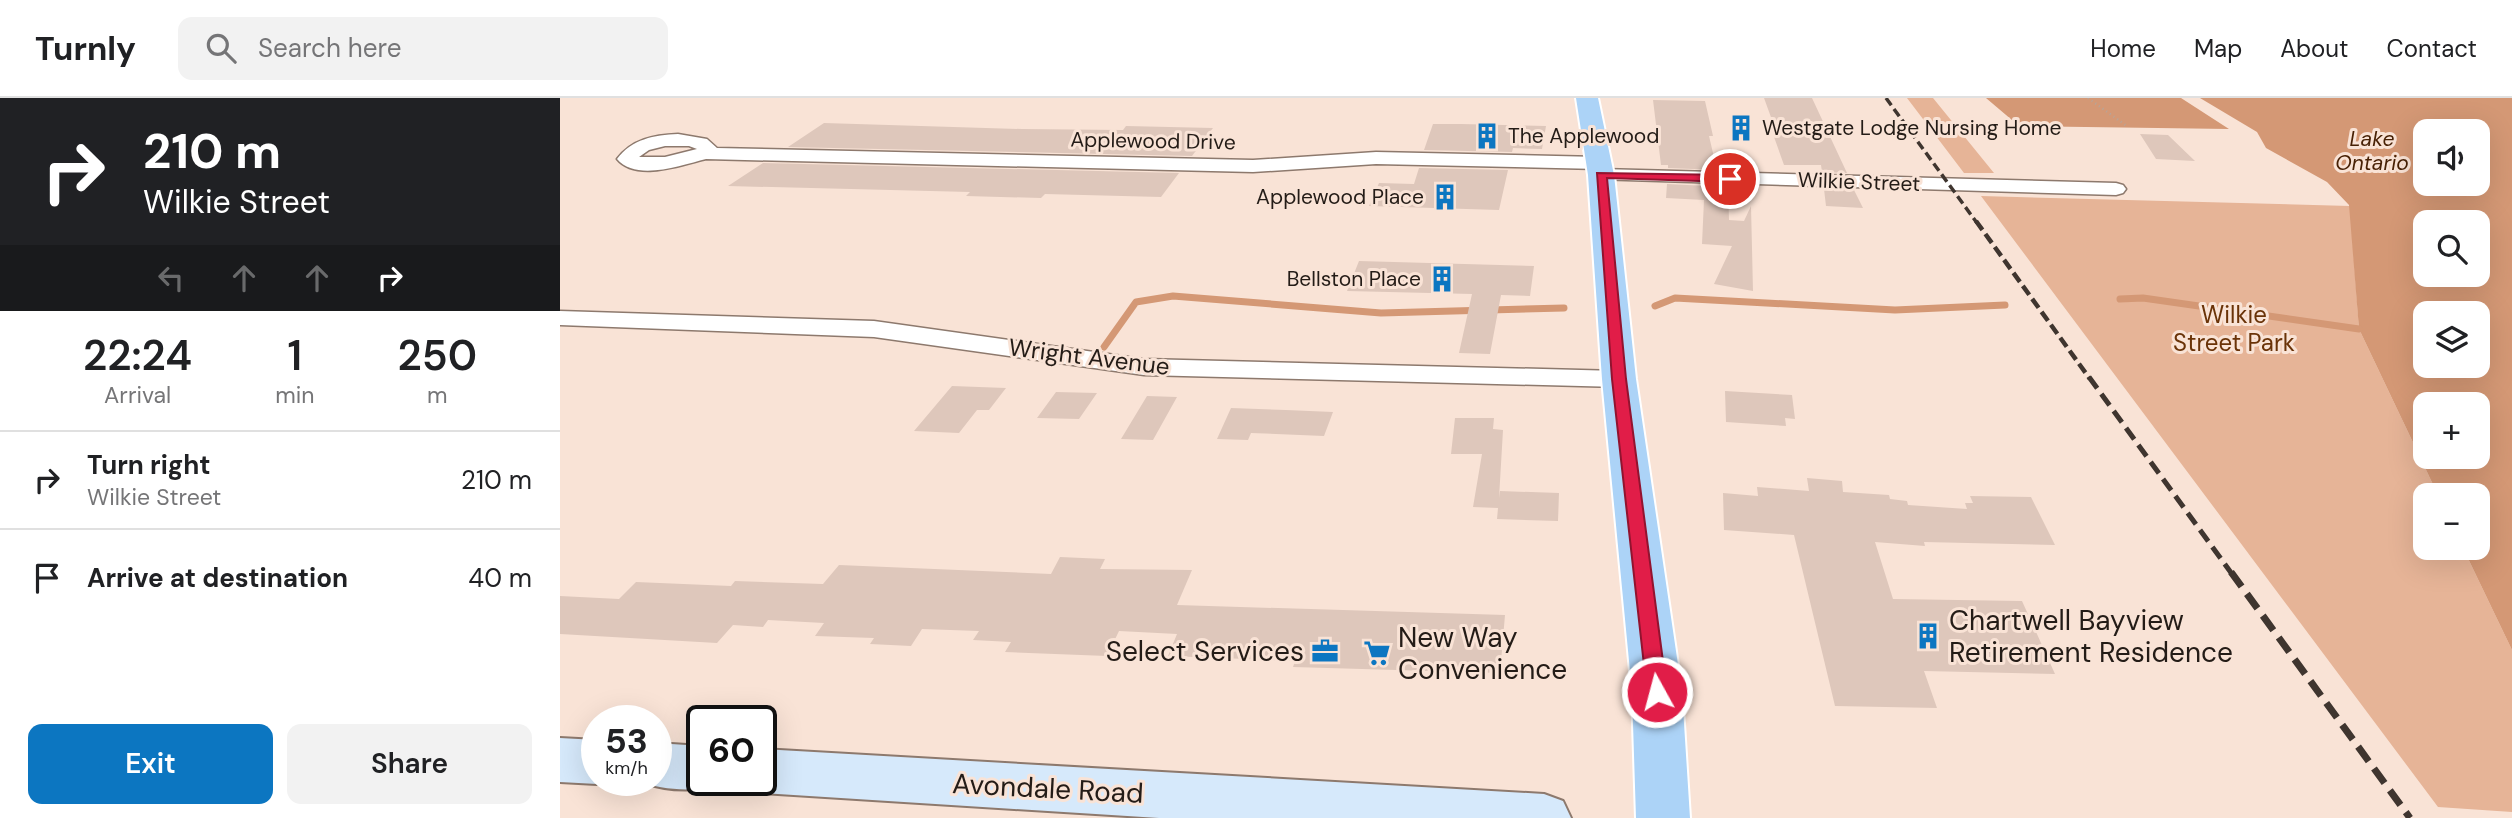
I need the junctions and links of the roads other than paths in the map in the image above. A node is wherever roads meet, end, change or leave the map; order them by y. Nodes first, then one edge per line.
1 (1587, 98) edge
2 (705, 153) dead end
3 (1600, 169) junction
4 (2116, 189) dead end
5 (560, 318) edge
6 (1619, 379) junction
7 (560, 760) edge
8 (581, 761) edge
9 (777, 772) edge
10 (1544, 818) edge
11 (1663, 818) edge

1 - 3 main road
2 - 3 street, Applewood Drive
3 - 4 street, Wilkie Street
3 - 6 main road
5 - 6 street, Wright Avenue
6 - 11 main road
7 - 8 street
9 - 10 street, Avondale Road

